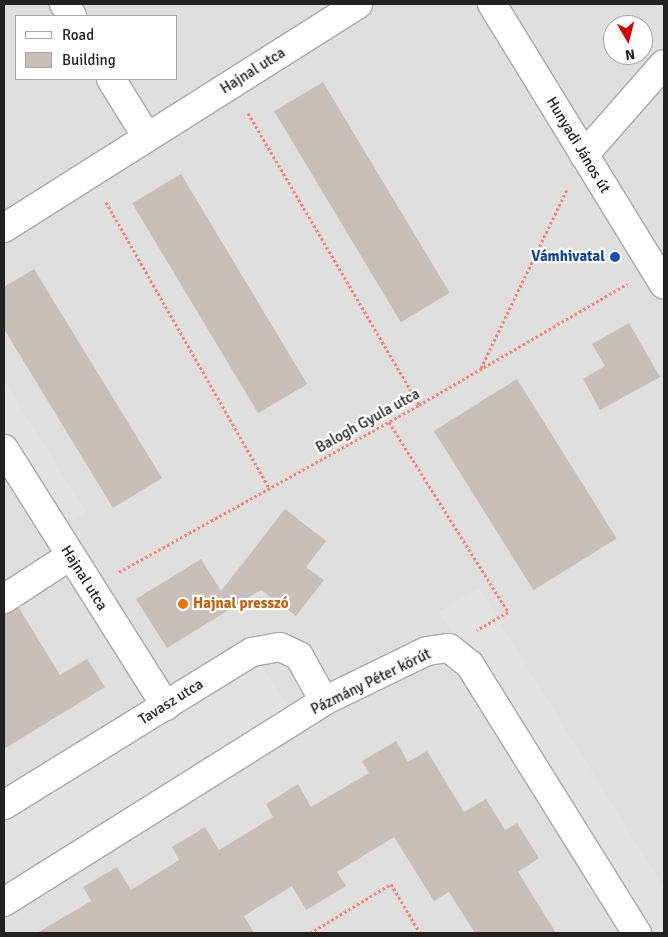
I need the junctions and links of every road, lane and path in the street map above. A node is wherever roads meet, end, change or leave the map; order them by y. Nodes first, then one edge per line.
1 (64, 4) edge
2 (358, 4) edge
3 (492, 4) edge
4 (71, 15) edge
5 (664, 64) edge
6 (112, 80) edge
7 (231, 84) junction
8 (147, 137) junction
9 (584, 155) junction
10 (90, 173) junction
11 (4, 228) edge
12 (659, 277) edge
13 (480, 370) junction
14 (419, 405) junction
15 (390, 422) junction
16 (4, 449) edge
17 (270, 489) junction
18 (70, 556) junction
19 (90, 589) junction
20 (4, 599) edge
21 (449, 648) junction
22 (324, 701) junction
23 (166, 706) junction
24 (4, 805) edge
25 (4, 902) edge
26 (310, 933) edge
27 (420, 933) edge
28 (637, 933) edge

1 - 4 street
2 - 7 street, Hajnal utca
3 - 9 street, Hunyadi János út
5 - 9 street
6 - 8 street
7 - 8 street, Hajnal utca
7 - 14 path
8 - 10 street, Hajnal utca
9 - 12 street, Hunyadi János út
9 - 13 path
10 - 11 street, Hajnal utca
10 - 17 path
12 - 13 path, Balogh Gyula utca
13 - 14 path, Balogh Gyula utca
14 - 15 path, Balogh Gyula utca
15 - 17 path, Balogh Gyula utca
15 - 21 path
16 - 18 street, Hajnal utca
17 - 19 path, Balogh Gyula utca
18 - 19 street, Hajnal utca
18 - 20 street
19 - 23 street, Hajnal utca
21 - 22 street, Pázmány Péter körút
21 - 28 street, Pázmány Péter körút
22 - 23 street, Tavasz utca
22 - 25 street, Pázmány Péter körút
23 - 24 street, Tavasz utca
26 - 27 path

